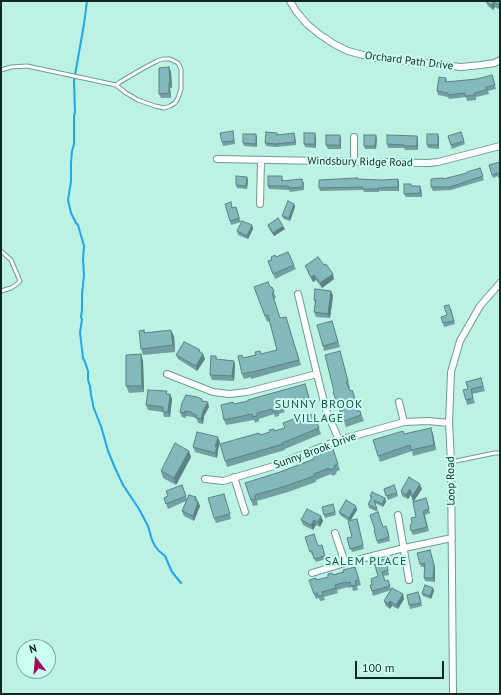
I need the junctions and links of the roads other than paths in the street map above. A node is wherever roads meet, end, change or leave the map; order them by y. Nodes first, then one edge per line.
1 (290, 1) edge
2 (500, 60) edge
3 (1, 70) edge
4 (116, 85) junction
5 (354, 137) dead end
6 (500, 146) edge
7 (217, 159) dead end
8 (261, 160) junction
9 (354, 162) junction
10 (260, 204) dead end
11 (1, 251) edge
12 (500, 283) edge
13 (1, 291) edge
14 (298, 294) dead end
15 (166, 374) dead end
16 (317, 374) junction
17 (399, 402) dead end
18 (404, 422) junction
19 (449, 423) junction
20 (339, 440) junction
21 (500, 453) edge
22 (451, 462) junction
23 (234, 478) junction
24 (205, 480) dead end
25 (245, 512) dead end
26 (398, 515) dead end
27 (335, 532) dead end
28 (452, 538) junction
29 (404, 548) junction
30 (345, 563) junction
31 (312, 573) dead end
32 (409, 580) dead end
33 (454, 694) edge

1 - 2 street, Orchard Path Drive
3 - 4 lane
4 - 4 lane
5 - 9 street
6 - 9 street, Windsbury Ridge Road
7 - 8 street, Windsbury Ridge Road
8 - 9 street, Windsbury Ridge Road
8 - 10 street
11 - 13 lane
12 - 19 street, Loop Road
14 - 16 street
15 - 16 street
16 - 20 street
17 - 18 street
18 - 19 street, Sunny Brook Drive
18 - 20 street, Sunny Brook Drive
19 - 22 street, Loop Road
20 - 23 street, Sunny Brook Drive
21 - 22 lane
22 - 28 street, Loop Road
23 - 24 street, Sunny Brook Drive
23 - 25 street
26 - 29 street
27 - 30 street
28 - 29 street
28 - 33 street, Loop Road
29 - 30 street
29 - 32 street
30 - 31 street

